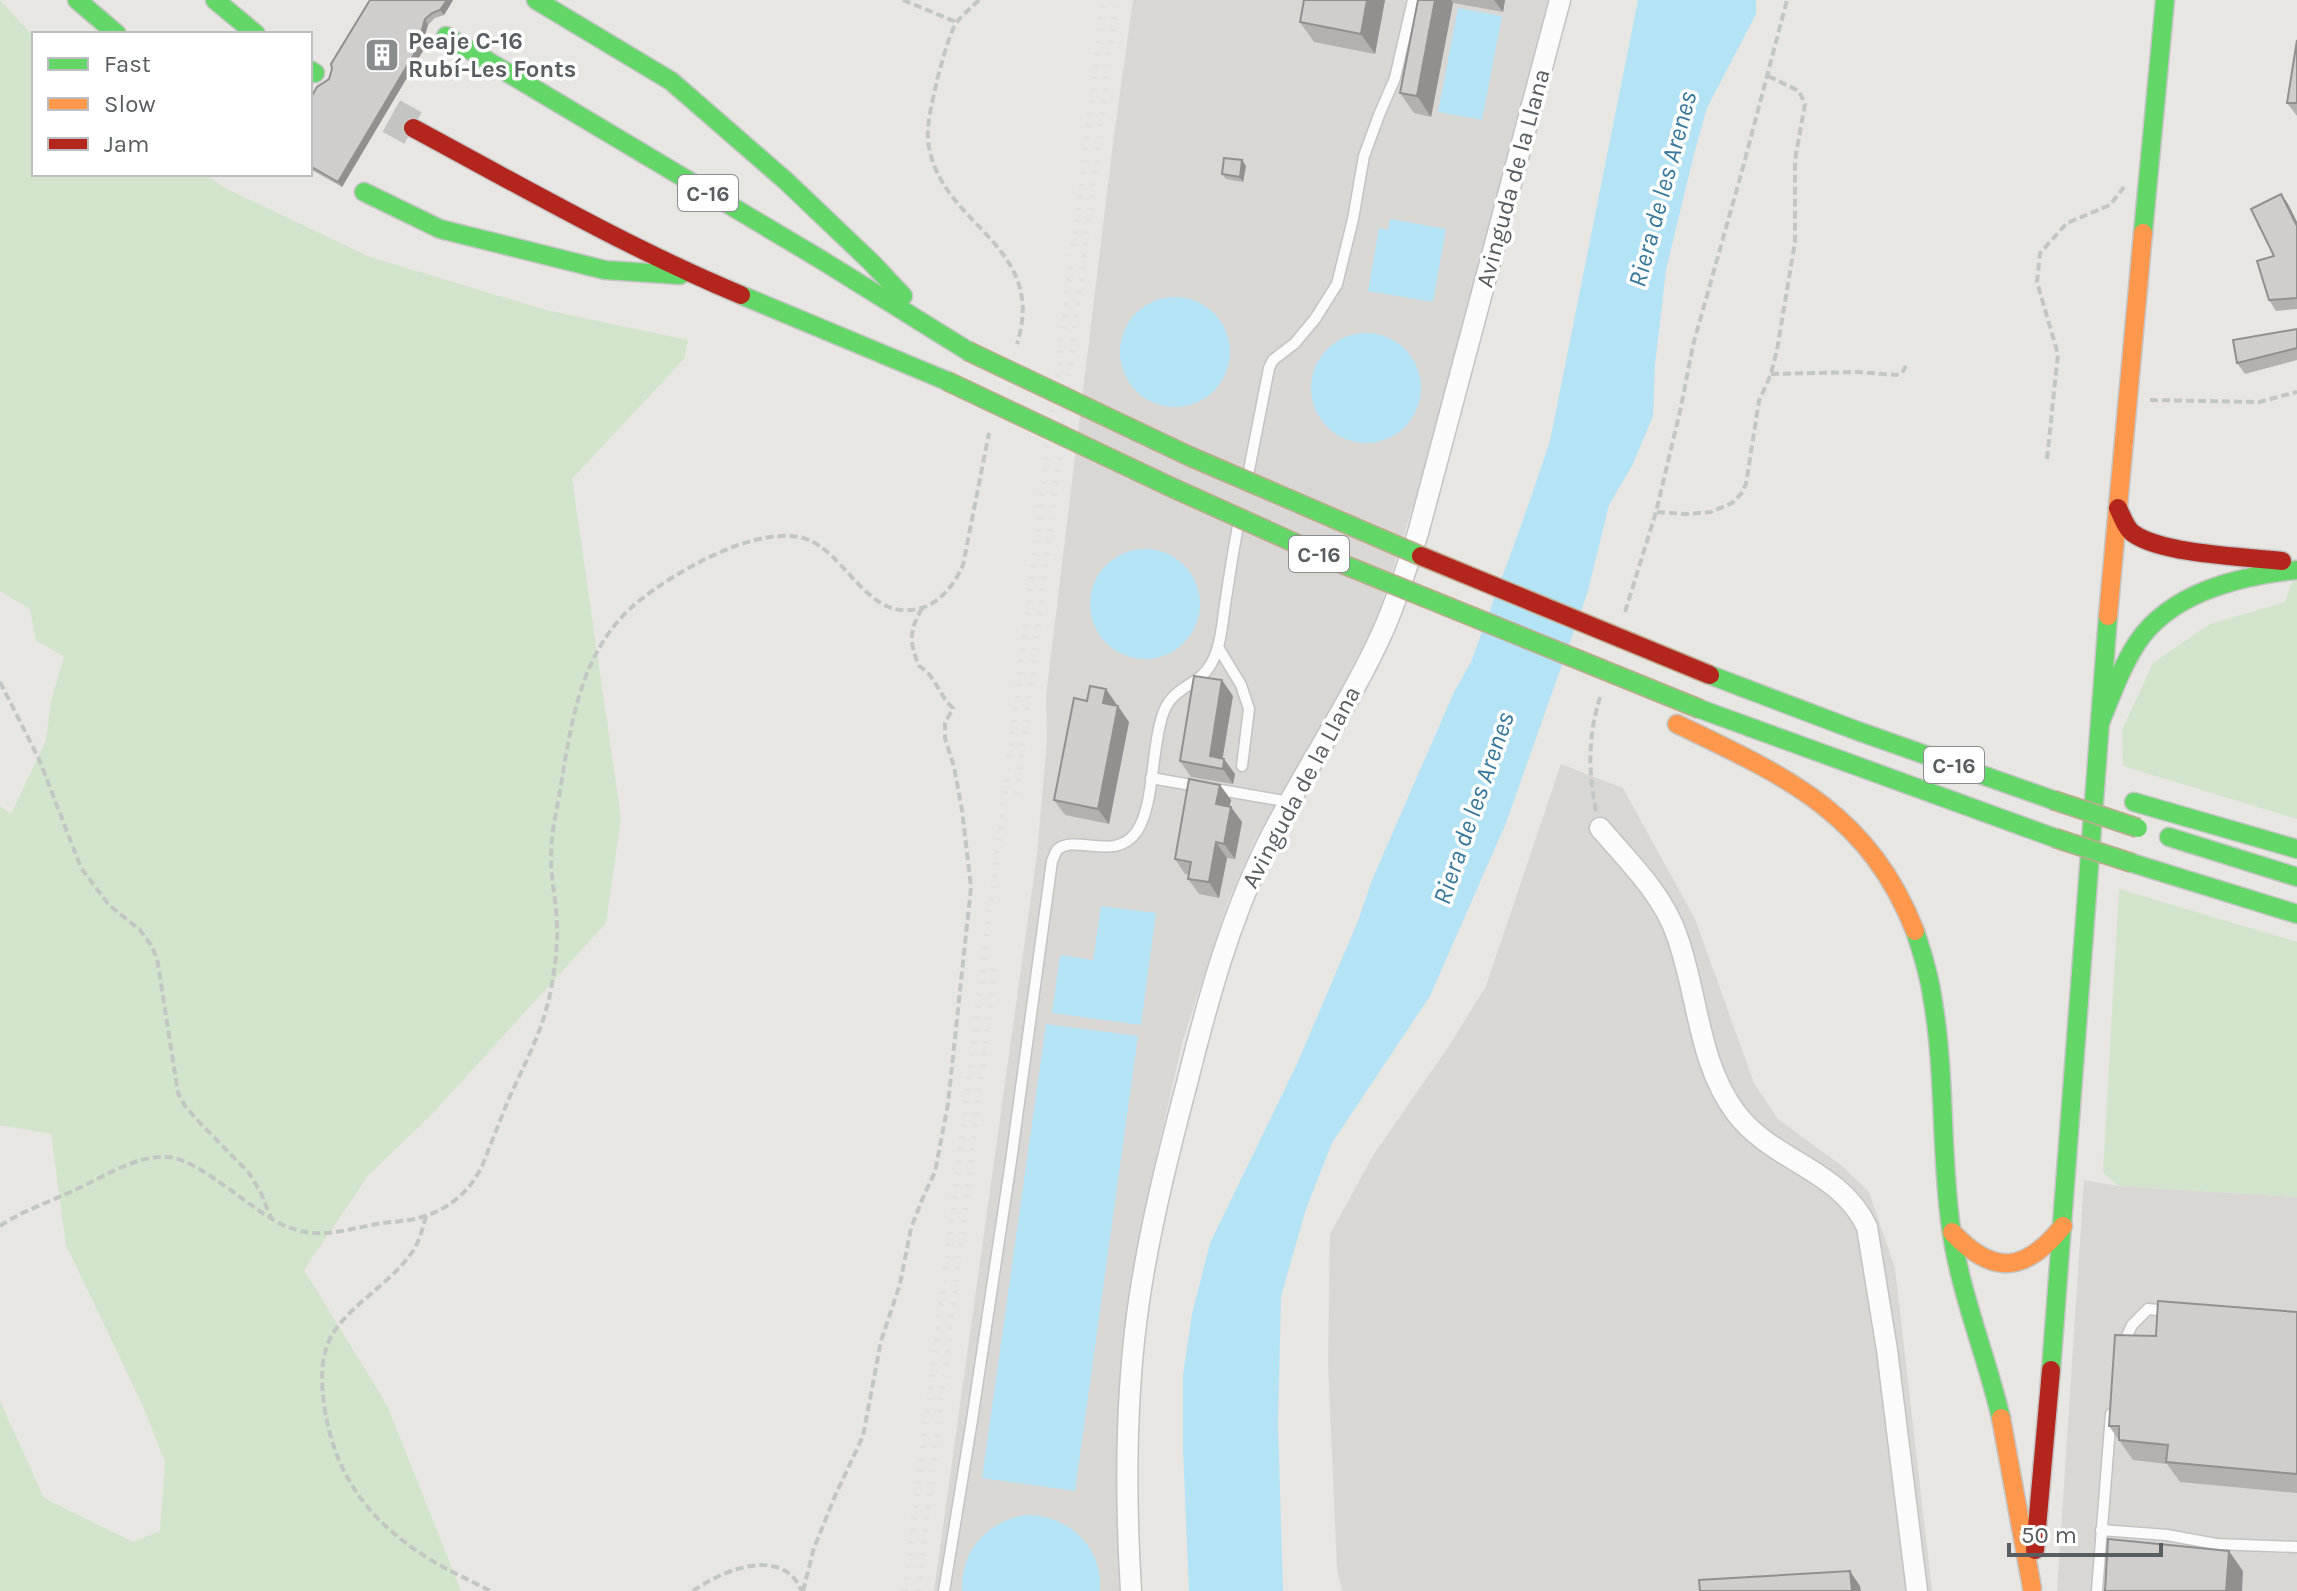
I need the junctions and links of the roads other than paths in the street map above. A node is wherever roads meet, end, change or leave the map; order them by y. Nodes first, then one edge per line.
1 (77, 0) edge
2 (215, 0) edge
3 (536, 0) edge
4 (1413, 0) edge
5 (1560, 0) edge
6 (2165, 0) edge
7 (115, 32) edge
8 (254, 32) edge
9 (446, 36) dead end
10 (413, 128) tunnel mouth
11 (364, 192) dead end
12 (696, 276) junction
13 (936, 333) junction
14 (1245, 493) dead end
15 (1242, 508) dead end
16 (2118, 508) junction
17 (2297, 562) edge
18 (2297, 570) edge
19 (1488, 625) junction
20 (1218, 647) junction
21 (1603, 688) road end
22 (1670, 721) dead end
23 (2100, 723) junction
24 (1855, 730) junction
25 (1973, 752) dead end
26 (1242, 766) dead end
27 (1151, 778) junction
28 (2073, 784) dead end
29 (1290, 802) junction
30 (1600, 828) road end
31 (2297, 849) edge
32 (2297, 877) edge
33 (2297, 914) edge
34 (2063, 1226) junction
35 (1952, 1232) junction
36 (2178, 1311) edge
37 (2115, 1364) edge
38 (2111, 1409) edge
39 (2101, 1530) junction
40 (2297, 1547) edge
41 (2032, 1590) edge
42 (944, 1591) edge
43 (1131, 1591) edge
44 (1917, 1591) edge
45 (2097, 1591) edge

1 - 7 main road
2 - 8 main road
3 - 13 main road, C-16
4 - 14 lane
5 - 29 street, Avinguda de la Llana
6 - 16 main road
9 - 13 main road, C-16
10 - 12 main road, C-16
11 - 12 main road, C-16
12 - 19 main road, C-16, bridge
13 - 24 main road, C-16, bridge
15 - 20 lane
16 - 17 main road
16 - 23 main road
18 - 23 main road
19 - 21 main road, bridge
19 - 33 main road, C-16, bridge
20 - 26 lane
20 - 27 lane
22 - 35 main road
23 - 34 main road
24 - 25 main road
24 - 32 main road, C-16, bridge
27 - 29 lane
27 - 42 lane
28 - 31 main road
29 - 43 street, Avinguda de la Llana
30 - 44 street
34 - 35 main road
34 - 41 main road
35 - 41 main road
36 - 37 lane
38 - 39 lane
39 - 40 lane
39 - 45 lane

